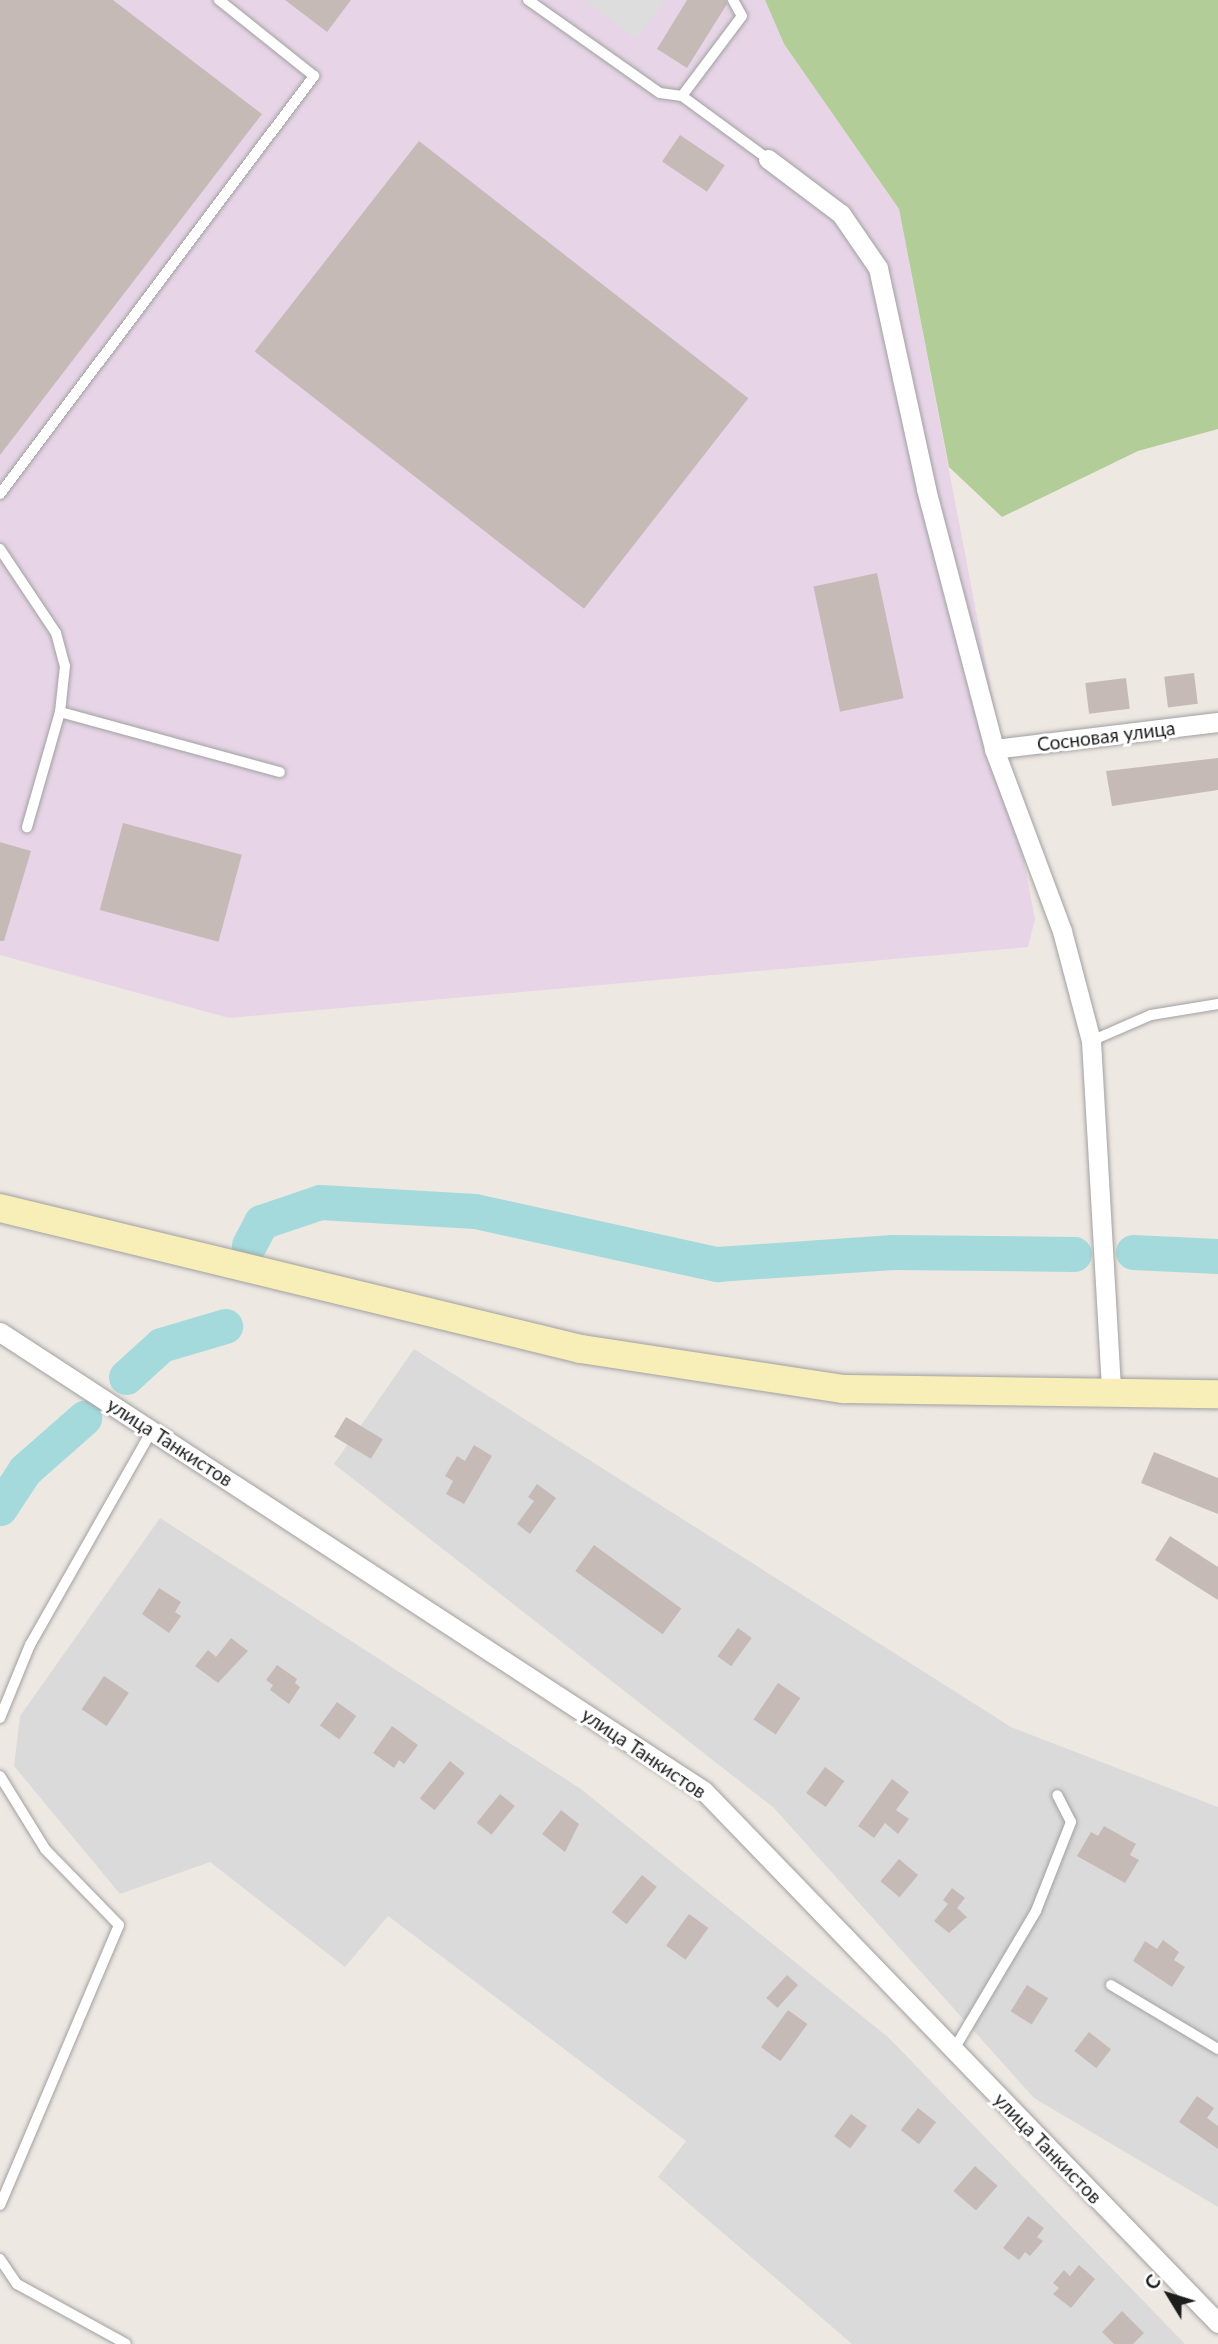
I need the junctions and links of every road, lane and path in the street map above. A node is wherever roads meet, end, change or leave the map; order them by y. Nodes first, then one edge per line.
1 (219, 0) edge
2 (528, 0) edge
3 (733, 0) edge
4 (682, 96) junction
5 (768, 159) joint
6 (0, 494) edge
7 (0, 549) edge
8 (60, 712) junction
9 (1218, 722) edge
10 (995, 749) junction
11 (280, 772) dead end
12 (27, 827) dead end
13 (1218, 1004) edge
14 (1091, 1041) junction
15 (0, 1208) edge
16 (0, 1332) edge
17 (1111, 1393) junction
18 (1218, 1394) edge
19 (152, 1430) junction
20 (0, 1718) edge
21 (0, 1776) edge
22 (1056, 1795) dead end
23 (1111, 1985) dead end
24 (1218, 2049) edge
25 (953, 2051) junction
26 (0, 2205) edge
27 (0, 2259) edge
28 (1218, 2323) edge
29 (126, 2344) edge

1 - 6 lane
2 - 4 lane
3 - 4 lane
4 - 5 lane
5 - 10 street
7 - 8 lane
8 - 11 lane
8 - 12 lane
9 - 10 street, Сосновая улица
10 - 14 street
13 - 14 lane
14 - 17 street
15 - 17 main road
16 - 19 street, улица Танкистов
17 - 18 main road
19 - 20 lane
19 - 25 street, улица Танкистов
21 - 26 lane
22 - 25 lane
23 - 24 lane
25 - 28 street, улица Танкистов
27 - 29 lane

